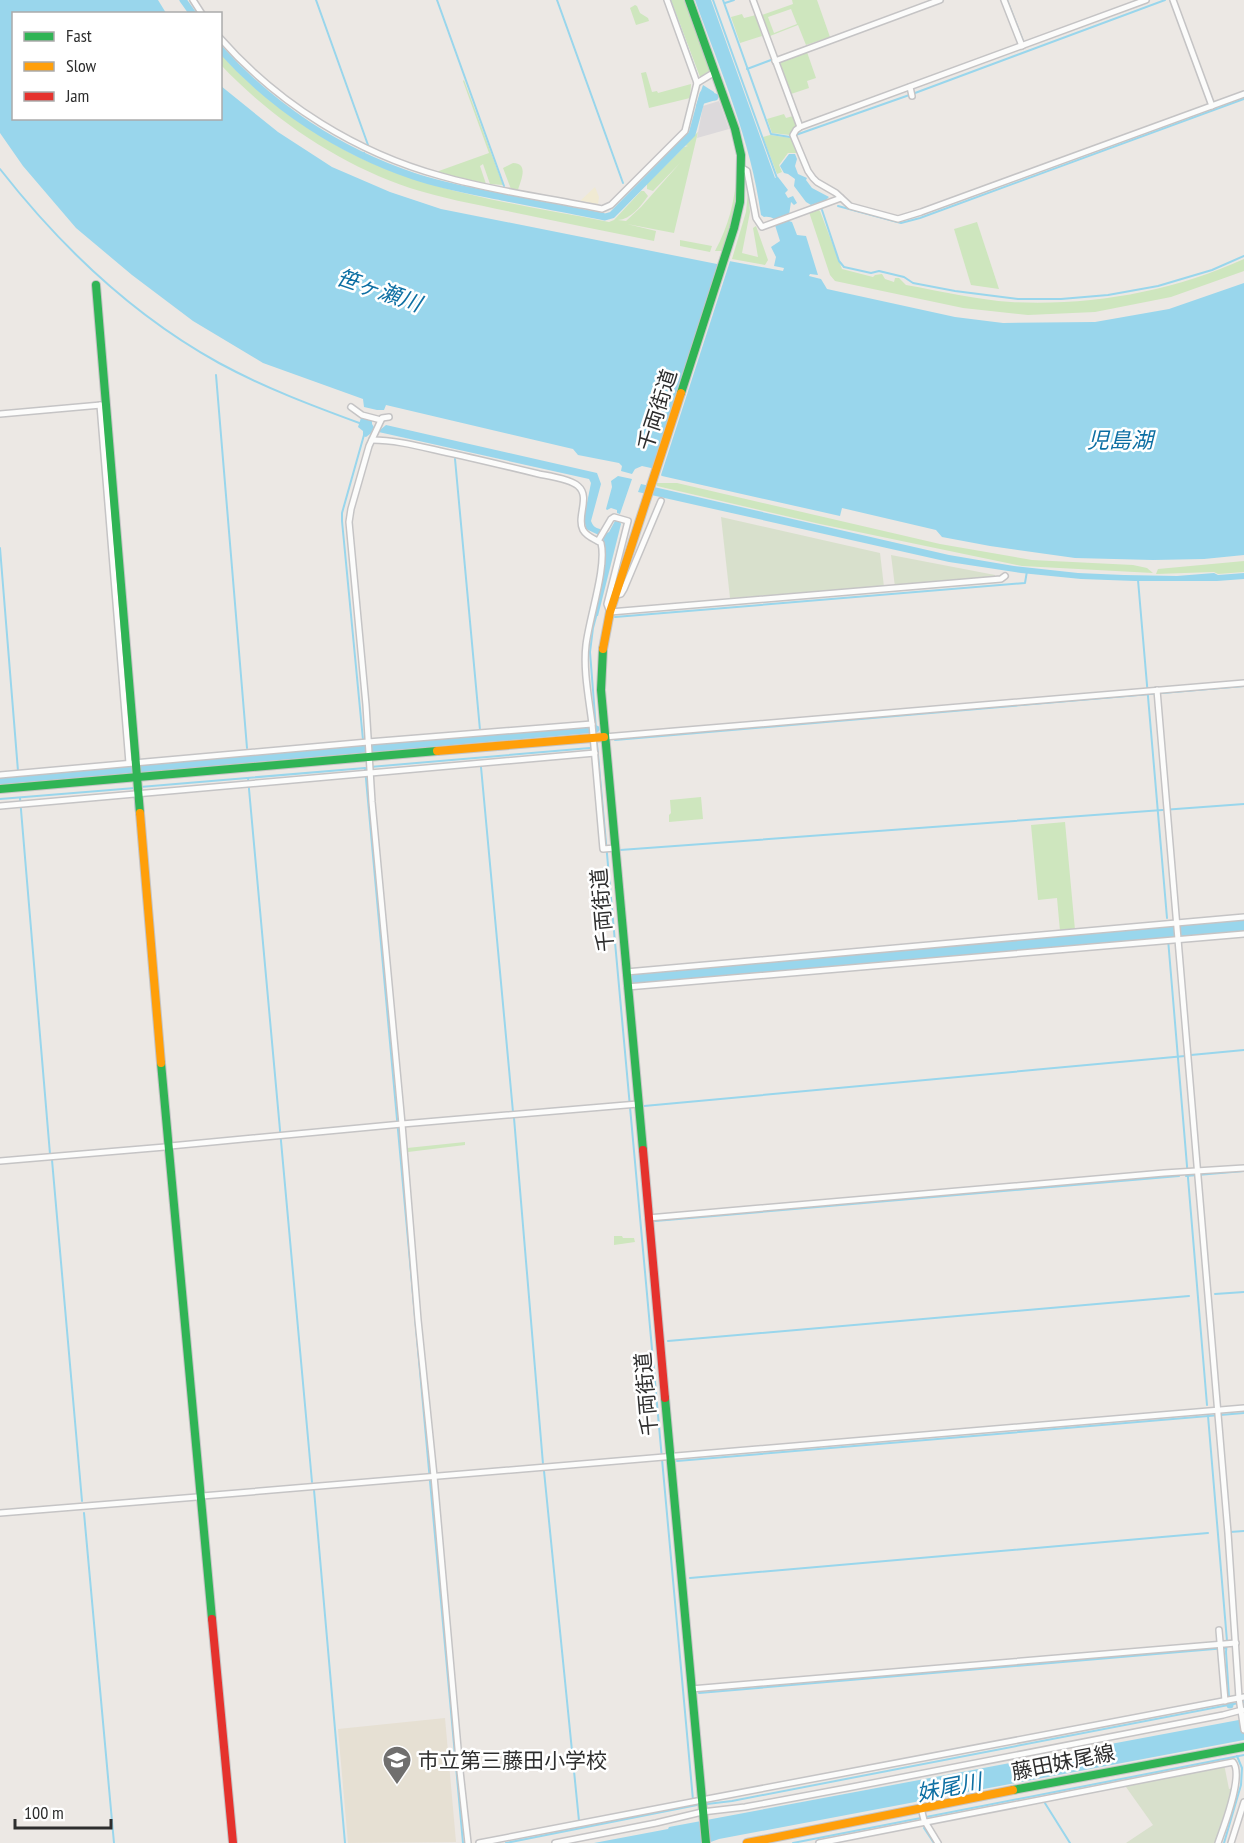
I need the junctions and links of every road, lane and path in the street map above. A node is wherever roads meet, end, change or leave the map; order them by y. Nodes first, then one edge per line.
1 (667, 0) edge
2 (689, 0) edge
3 (753, 0) edge
4 (940, 0) edge
5 (1004, 0) edge
6 (1146, 0) edge
7 (1173, 0) edge
8 (222, 40) edge
9 (1022, 46) junction
10 (776, 61) junction
11 (715, 72) junction
12 (697, 83) junction
13 (1244, 94) edge
14 (1212, 105) junction
15 (800, 127) junction
16 (742, 168) junction
17 (841, 198) junction
18 (96, 285) dead end
19 (103, 405) junction
20 (351, 407) dead end
21 (0, 414) edge
22 (389, 417) dead end
23 (381, 420) junction
24 (374, 438) junction
25 (661, 501) dead end
26 (601, 536) junction
27 (1005, 576) dead end
28 (616, 595) junction
29 (610, 612) junction
30 (1244, 683) edge
31 (1153, 692) junction
32 (592, 730) junction
33 (604, 737) junction
34 (595, 753) junction
35 (368, 761) junction
36 (0, 775) edge
37 (135, 780) junction
38 (0, 789) edge
39 (0, 806) edge
40 (609, 848) junction
41 (1244, 917) edge
42 (1176, 925) junction
43 (1244, 934) edge
44 (1173, 939) junction
45 (626, 972) junction
46 (627, 987) junction
47 (632, 1104) junction
48 (399, 1124) junction
49 (168, 1147) junction
50 (0, 1161) edge
51 (1244, 1168) edge
52 (1193, 1173) junction
53 (648, 1218) junction
54 (1244, 1408) edge
55 (1217, 1413) junction
56 (664, 1457) junction
57 (431, 1477) junction
58 (200, 1496) junction
59 (0, 1514) edge
60 (1219, 1630) dead end
61 (1226, 1645) junction
62 (691, 1689) junction
63 (1225, 1701) junction
64 (1241, 1705) edge
65 (1244, 1730) edge
66 (1244, 1747) edge
67 (845, 1780) junction
68 (706, 1799) dead end
69 (1239, 1799) edge
70 (697, 1801) dead end
71 (702, 1815) junction
72 (923, 1816) junction
73 (233, 1843) edge
74 (468, 1843) edge
75 (479, 1843) edge
76 (555, 1843) edge
77 (706, 1843) edge
78 (747, 1843) edge
79 (819, 1843) edge
80 (938, 1843) edge
81 (1218, 1843) edge
82 (1231, 1843) edge

1 - 12 street
2 - 11 street, 千両街道
3 - 10 street
4 - 10 street
5 - 9 street
6 - 9 street
7 - 14 street
8 - 12 street
9 - 15 street
10 - 15 street
11 - 12 street
11 - 16 street, 千両街道
13 - 14 street
14 - 17 street
15 - 17 street
16 - 17 street
16 - 28 street, 千両街道
18 - 19 street
19 - 21 street
19 - 37 street
20 - 23 street
22 - 23 street
23 - 24 street
24 - 26 street
24 - 35 street
25 - 28 street
26 - 29 street
26 - 32 street
27 - 29 street
28 - 29 street, 千両街道
29 - 33 street, 千両街道
30 - 31 street
31 - 33 street
31 - 42 street
32 - 33 street
32 - 34 street
32 - 35 street
32 - 35 street
33 - 40 street, 千両街道
34 - 35 street
34 - 40 street
35 - 37 street
35 - 37 street
35 - 37 street
35 - 48 street
36 - 37 street
37 - 38 street
37 - 39 street
37 - 49 street
40 - 45 street, 千両街道
41 - 42 street
42 - 44 street
42 - 45 street
43 - 44 street
44 - 46 street
44 - 52 street
45 - 46 street, 千両街道
46 - 47 street, 千両街道
47 - 48 street
47 - 53 street, 千両街道
48 - 49 street
48 - 57 street
49 - 50 street
49 - 58 street
51 - 52 street
52 - 53 street
52 - 55 street
53 - 56 street, 千両街道
54 - 55 street
55 - 56 street
55 - 61 street
56 - 57 street
56 - 62 street, 千両街道
57 - 58 street
57 - 74 street
58 - 59 street
58 - 73 street
60 - 61 street
61 - 62 street
61 - 63 street
61 - 64 street
62 - 71 street, 千両街道
63 - 64 street
63 - 67 street
64 - 65 street
64 - 67 street
66 - 72 street, 藤田妹尾線
67 - 68 street
67 - 71 street
69 - 72 street
69 - 81 street
69 - 82 street
70 - 75 street
71 - 76 street
71 - 77 street, 千両街道
72 - 78 street, 藤田妹尾線
72 - 79 street
72 - 80 street

